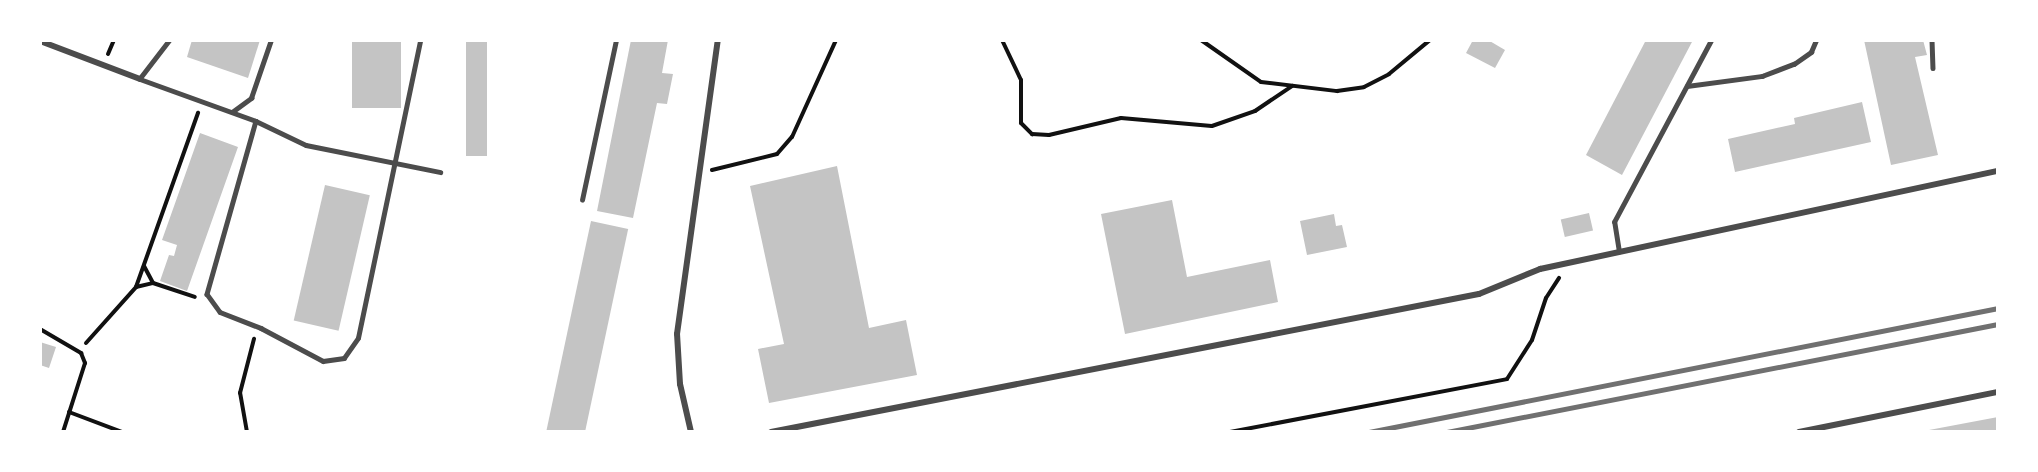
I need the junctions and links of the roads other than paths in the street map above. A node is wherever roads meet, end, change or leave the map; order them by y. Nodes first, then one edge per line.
1 (170, 40) edge
2 (271, 40) edge
3 (420, 40) edge
4 (616, 40) edge
5 (718, 40) edge
6 (1711, 40) edge
7 (1816, 40) edge
8 (1932, 40) edge
9 (40, 41) edge
10 (1933, 68) dead end
11 (140, 79) junction
12 (1686, 86) junction
13 (232, 112) junction
14 (256, 121) junction
15 (394, 166) junction
16 (1998, 171) edge
17 (440, 172) dead end
18 (582, 200) dead end
19 (1620, 252) junction
20 (1998, 392) edge
21 (691, 432) edge
22 (771, 432) edge
23 (1799, 432) edge

1 - 11 lane
2 - 13 lane
3 - 15 lane
4 - 18 lane
5 - 21 street
6 - 12 lane
7 - 12 lane
8 - 10 lane
9 - 11 street
11 - 13 lane
12 - 19 lane
13 - 14 lane
14 - 15 lane
14 - 15 lane
15 - 17 lane
16 - 19 street
19 - 22 street
20 - 23 street

